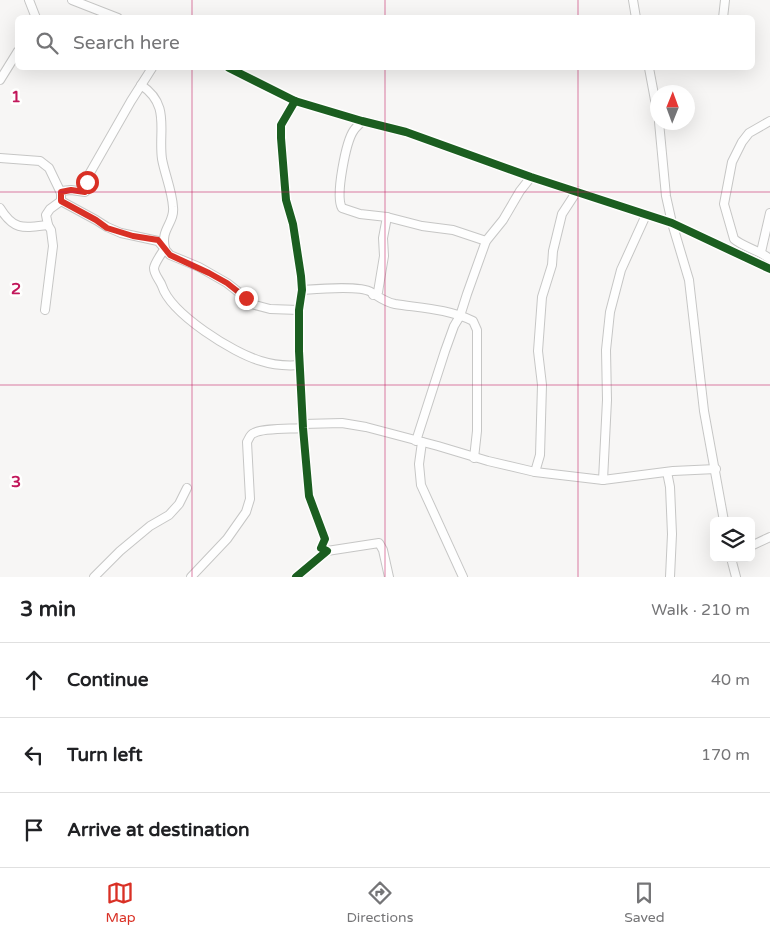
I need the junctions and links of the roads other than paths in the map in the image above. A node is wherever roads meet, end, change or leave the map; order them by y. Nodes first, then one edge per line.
1 (29, 0) edge
2 (73, 0) edge
3 (633, 0) edge
4 (725, 0) edge
5 (35, 15) edge
6 (110, 15) edge
7 (636, 15) edge
8 (723, 15) edge
9 (15, 56) edge
10 (151, 70) edge
11 (233, 70) edge
12 (649, 70) edge
13 (0, 80) edge
14 (141, 85) junction
15 (652, 85) edge
16 (295, 101) junction
17 (362, 121) junction
18 (770, 121) edge
19 (660, 130) edge
20 (0, 158) edge
21 (531, 177) junction
22 (577, 192) junction
23 (61, 197) junction
24 (0, 208) edge
25 (770, 213) edge
26 (646, 214) junction
27 (388, 217) junction
28 (672, 222) junction
29 (48, 225) junction
30 (486, 241) junction
31 (165, 248) junction
32 (761, 252) junction
33 (770, 259) edge
34 (770, 269) edge
35 (302, 290) junction
36 (374, 295) junction
37 (45, 310) dead end
38 (299, 310) junction
39 (460, 316) junction
40 (300, 365) junction
41 (303, 426) junction
42 (419, 442) junction
43 (474, 458) junction
44 (716, 469) junction
45 (535, 472) junction
46 (667, 472) junction
47 (603, 480) junction
48 (187, 488) dead end
49 (723, 517) edge
50 (770, 538) edge
51 (755, 544) edge
52 (327, 551) junction
53 (732, 562) edge
54 (94, 577) edge
55 (191, 577) edge
56 (296, 577) edge
57 (390, 577) edge
58 (463, 577) edge
59 (670, 577) edge
60 (736, 577) edge

1 - 5 street
2 - 6 street
3 - 7 street
4 - 8 street
9 - 13 street
10 - 14 street
11 - 16 street
12 - 15 street
14 - 23 street
14 - 31 street
16 - 17 street
16 - 35 street
17 - 21 street
17 - 27 street
18 - 32 street
19 - 28 street
20 - 23 street
21 - 22 street
21 - 30 street
22 - 26 street
22 - 45 street
23 - 29 street
23 - 31 street
24 - 29 street
25 - 32 street
26 - 28 street
26 - 47 street
27 - 30 street
27 - 36 street
28 - 34 street
28 - 44 street
29 - 37 street
30 - 39 street
31 - 38 street
31 - 40 street
32 - 33 street
35 - 36 street
35 - 38 street
36 - 39 street
38 - 40 street
39 - 42 street
39 - 43 street
40 - 41 street
41 - 42 street
41 - 52 street
41 - 55 street
42 - 43 street
42 - 58 street
43 - 45 street
44 - 46 street
44 - 49 street
45 - 47 street
46 - 47 street
46 - 59 street
48 - 54 street
50 - 51 street
52 - 56 street
52 - 57 street
53 - 60 street

